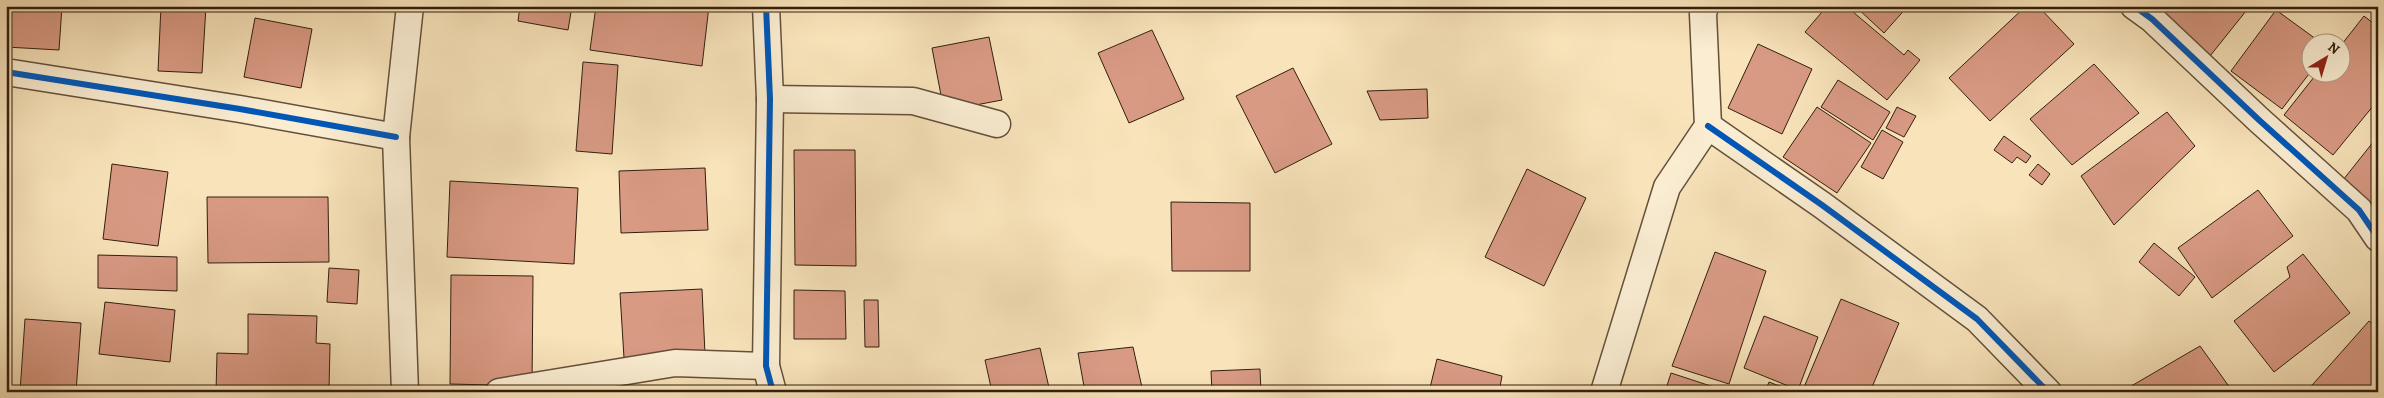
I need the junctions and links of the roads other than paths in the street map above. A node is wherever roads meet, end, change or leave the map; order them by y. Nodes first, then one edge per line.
1 (410, 6) edge
2 (766, 6) edge
3 (1705, 6) edge
4 (2134, 6) edge
5 (6, 72) edge
6 (770, 99) junction
7 (997, 124) dead end
8 (1708, 126) junction
9 (396, 137) junction
10 (2378, 238) edge
11 (766, 366) junction
12 (405, 392) edge
13 (499, 392) edge
14 (772, 392) edge
15 (1604, 392) edge
16 (2048, 392) edge

1 - 9 street
2 - 6 street
3 - 8 street
4 - 10 street
5 - 9 street
6 - 7 street
6 - 11 street
8 - 15 street
8 - 16 street
9 - 12 street
11 - 13 street
11 - 14 street

